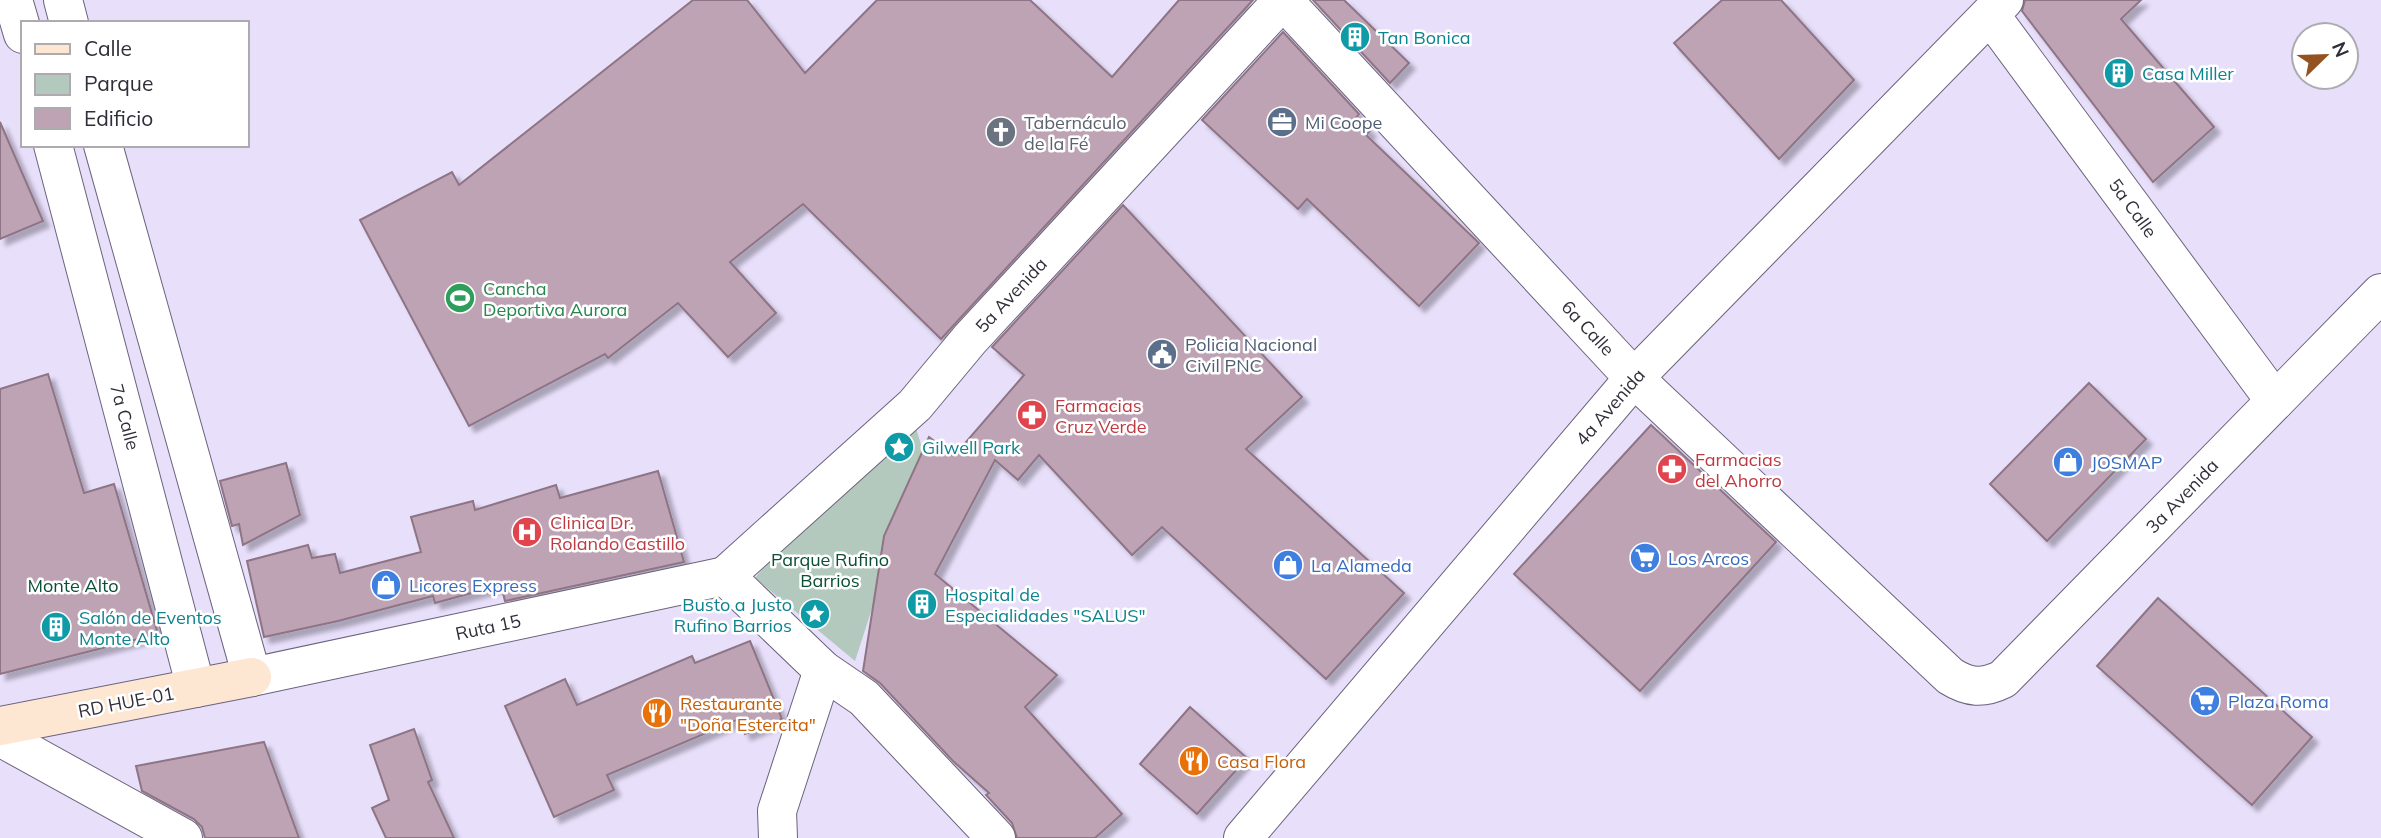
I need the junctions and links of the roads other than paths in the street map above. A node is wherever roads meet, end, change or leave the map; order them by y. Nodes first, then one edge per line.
1 (13, 0) edge
2 (63, 0) edge
3 (1283, 0) edge
4 (1997, 8) edge
5 (68, 21) edge
6 (21, 27) edge
7 (54, 147) edge
8 (104, 147) edge
9 (2381, 293) edge
10 (1634, 378) junction
11 (2275, 401) junction
12 (725, 576) junction
13 (823, 670) junction
14 (252, 677) junction
15 (1977, 687) joint
16 (196, 688) junction
17 (0, 726) edge
18 (0, 737) edge
19 (183, 838) edge
20 (778, 838) edge
21 (996, 838) edge
22 (1243, 838) edge

1 - 6 street
2 - 5 street
3 - 10 street, 6a Calle
3 - 12 street, 5a Avenida
4 - 10 street, 4a Avenida
4 - 11 street, 5a Calle
7 - 16 street, 7a Calle
8 - 14 street
9 - 11 street, 3a Avenida
10 - 15 street, 6a Calle
10 - 22 street, 4a Avenida
11 - 15 street, 3a Avenida
12 - 13 street
12 - 14 street, Ruta 15
13 - 20 street
13 - 21 street
14 - 16 street, RD HUE-01
16 - 17 street, RD HUE-01
18 - 19 street

